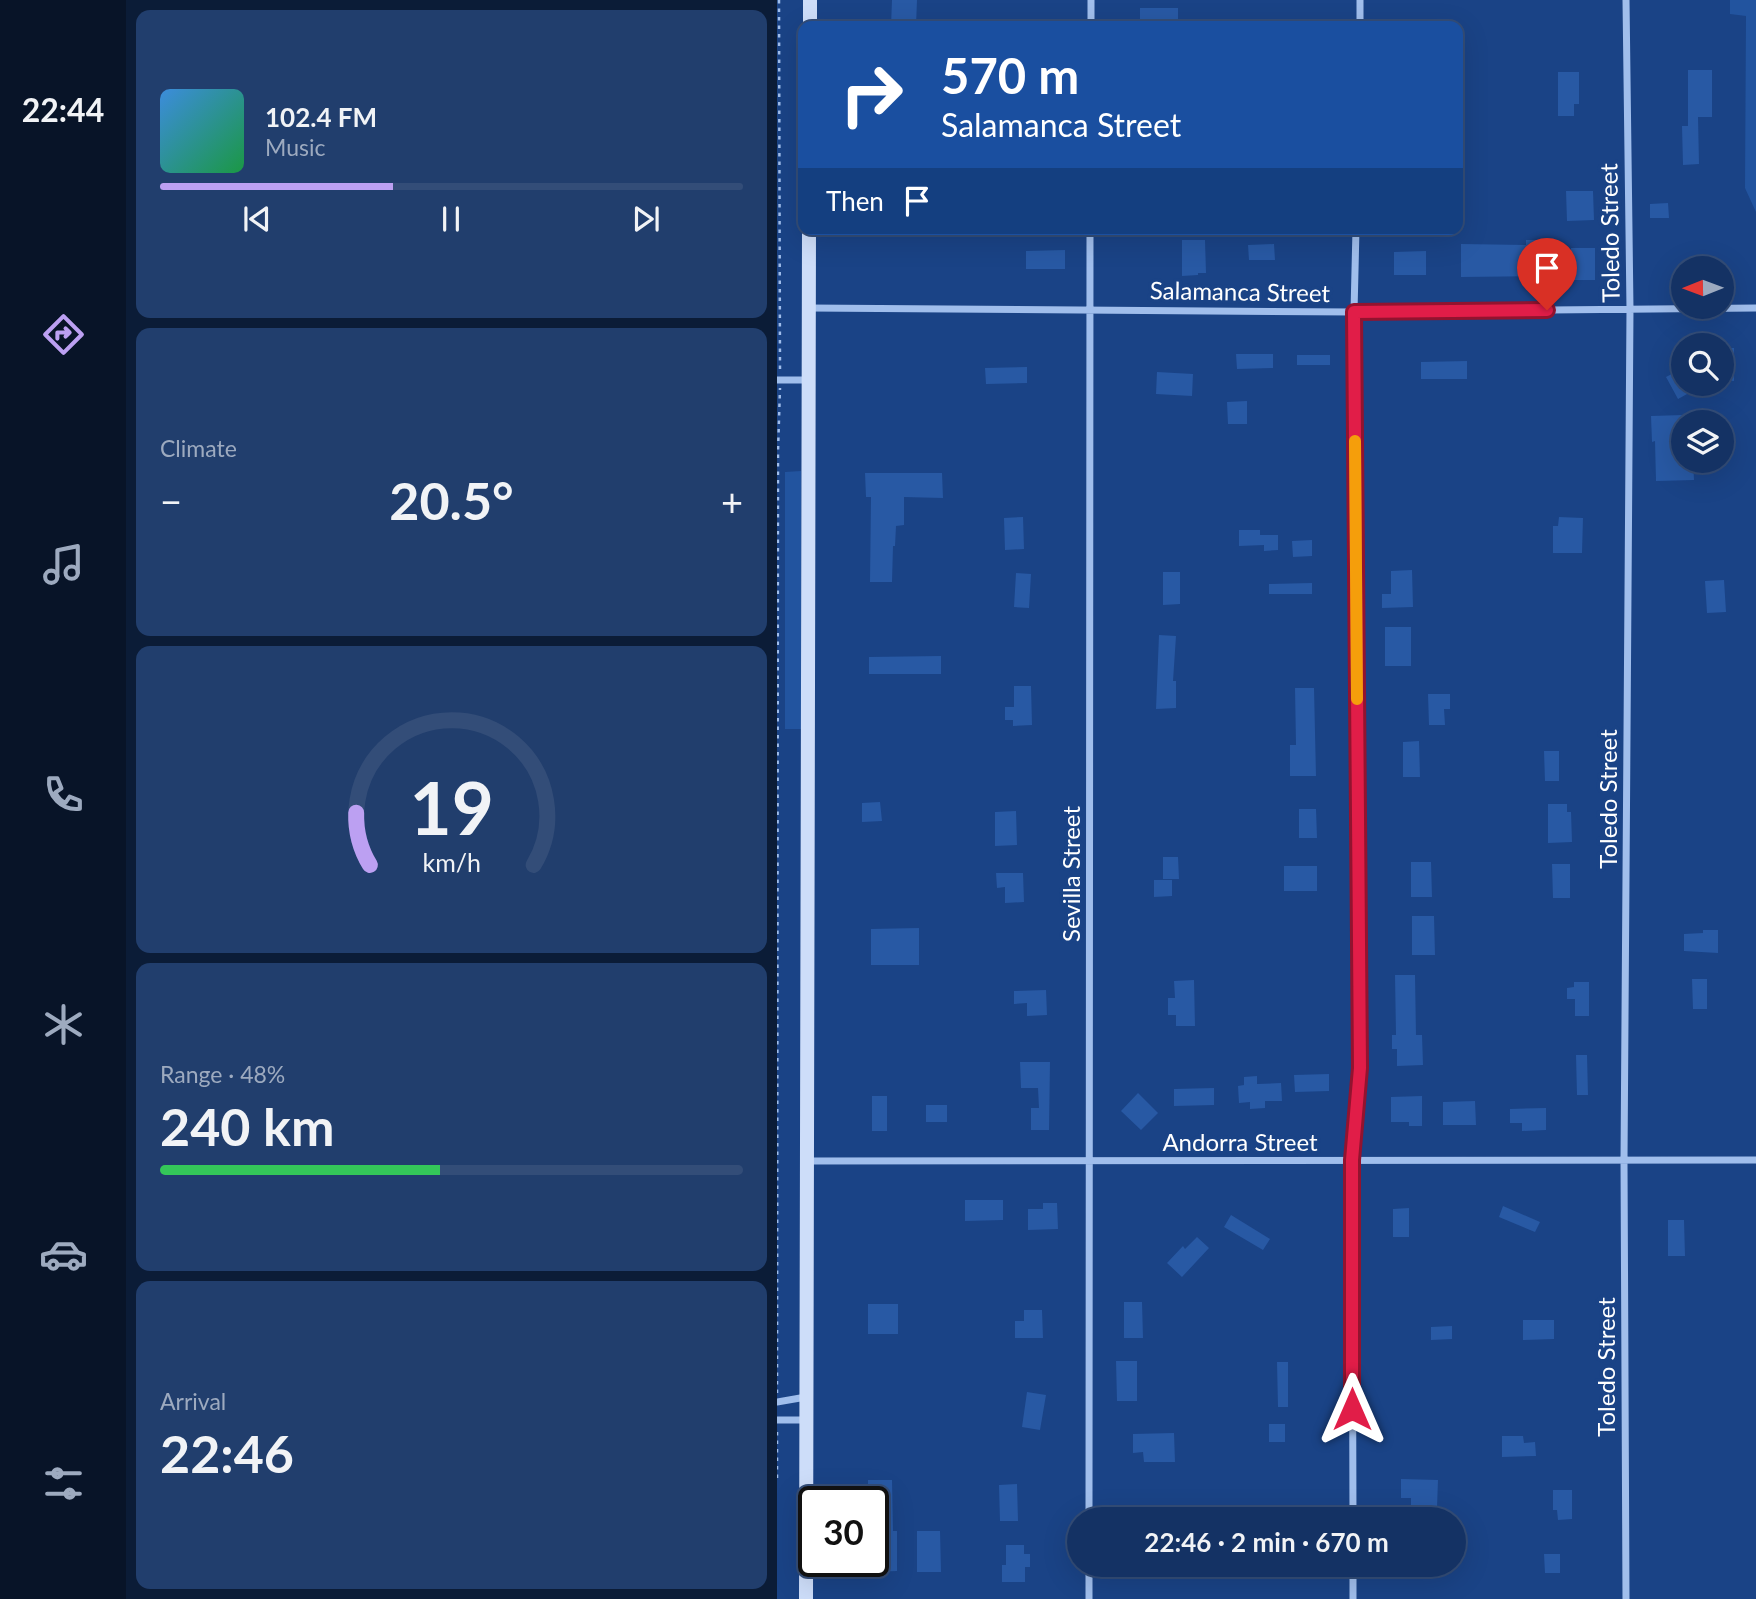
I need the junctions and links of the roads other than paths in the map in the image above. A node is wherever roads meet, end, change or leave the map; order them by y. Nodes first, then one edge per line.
1 (810, 0) edge
2 (1091, 0) edge
3 (1360, 0) edge
4 (1626, 0) edge
5 (810, 21) edge
6 (1091, 21) edge
7 (1360, 21) edge
8 (809, 235) edge
9 (1090, 235) edge
10 (1356, 235) edge
11 (809, 308) junction
12 (1756, 308) edge
13 (1090, 309) junction
14 (1630, 309) junction
15 (1354, 312) junction
16 (778, 380) edge
17 (808, 380) junction
18 (1352, 1160) junction
19 (1624, 1160) junction
20 (1756, 1160) edge
21 (807, 1161) junction
22 (1088, 1161) junction
23 (807, 1396) junction
24 (777, 1402) edge
25 (777, 1420) edge
26 (807, 1420) junction
27 (1089, 1507) edge
28 (1353, 1507) edge
29 (1089, 1577) edge
30 (1353, 1577) edge
31 (806, 1599) edge
32 (1089, 1599) edge
33 (1353, 1599) edge
34 (1626, 1599) edge

1 - 5 main road
2 - 6 street
3 - 7 street
4 - 14 street, Toledo Street
8 - 11 main road
9 - 13 street, Sevilla Street
10 - 15 street
11 - 13 street, Salamanca Street
11 - 17 main road
12 - 14 street, Salamanca Street
13 - 15 street, Salamanca Street
13 - 22 street, Sevilla Street
14 - 15 street, Salamanca Street
14 - 19 street, Toledo Street
15 - 18 street
16 - 17 street
17 - 21 main road
18 - 19 street, Andorra Street
18 - 22 street, Andorra Street
18 - 28 street
19 - 20 street, Andorra Street
19 - 34 street, Toledo Street
21 - 22 street, Andorra Street
21 - 23 main road
22 - 27 street, Sevilla Street
23 - 24 street
23 - 26 main road
25 - 26 street
26 - 31 main road
29 - 32 street
30 - 33 street

